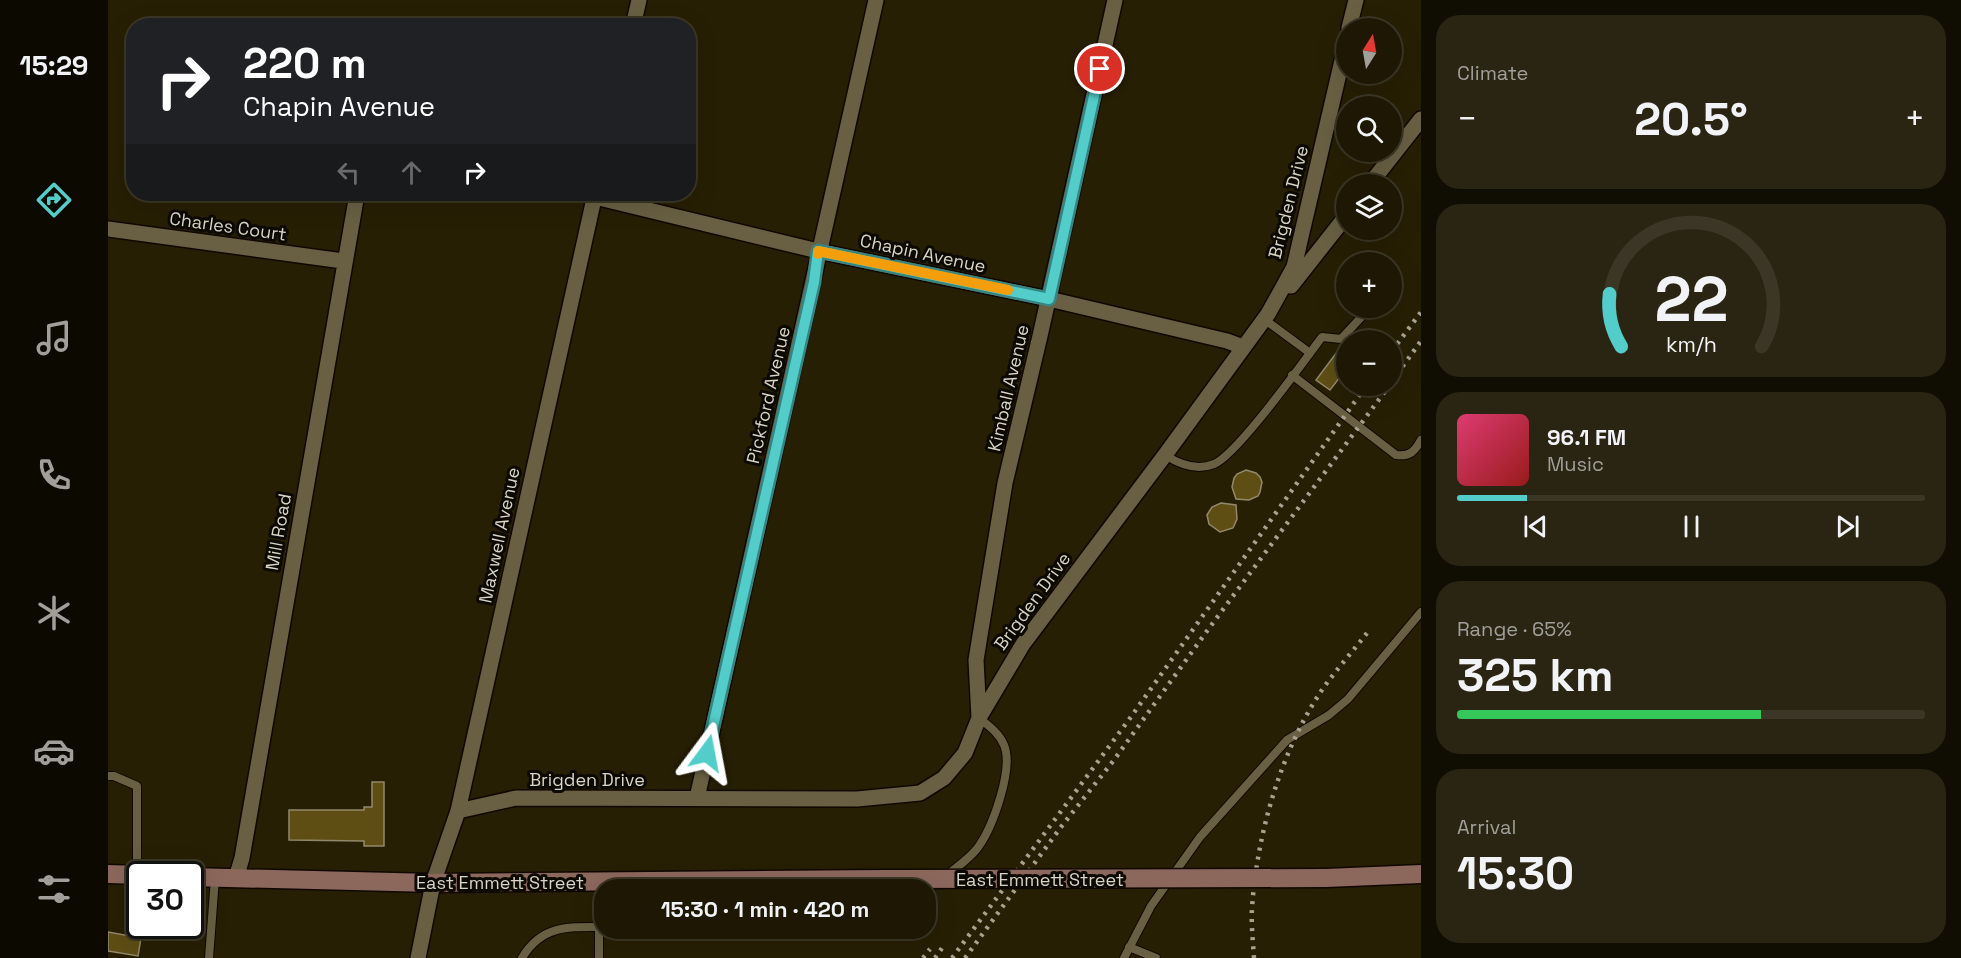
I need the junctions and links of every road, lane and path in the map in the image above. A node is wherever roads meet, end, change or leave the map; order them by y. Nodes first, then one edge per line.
1 (639, 0) edge
2 (876, 0) edge
3 (1115, 0) edge
4 (1356, 0) edge
5 (635, 18) edge
6 (1352, 18) edge
7 (1337, 84) edge
8 (1421, 119) edge
9 (1378, 174) edge
10 (356, 201) edge
11 (594, 201) edge
12 (619, 201) edge
13 (108, 229) edge
14 (1336, 229) edge
15 (818, 251) junction
16 (344, 261) junction
17 (1049, 299) junction
18 (1266, 316) junction
19 (1360, 318) edge
20 (1243, 347) junction
21 (1310, 353) junction
22 (1292, 375) junction
23 (1421, 440) edge
24 (1165, 455) junction
25 (1421, 612) edge
26 (979, 718) junction
27 (108, 776) edge
28 (697, 798) junction
29 (458, 811) junction
30 (138, 861) edge
31 (108, 874) edge
32 (1421, 874) edge
33 (126, 875) edge
34 (204, 878) edge
35 (215, 878) junction
36 (236, 878) junction
37 (936, 882) edge
38 (433, 883) junction
39 (594, 927) edge
40 (601, 939) edge
41 (1130, 947) junction
42 (209, 958) edge
43 (418, 958) edge
44 (522, 958) edge
45 (599, 958) edge
46 (1124, 958) edge
47 (1156, 958) edge

1 - 5 street
2 - 15 street, Pickford Avenue
3 - 17 street, Kimball Avenue
4 - 6 street
7 - 18 street, Brigden Drive
8 - 9 street
10 - 16 street, Mill Road
11 - 29 street, Maxwell Avenue
12 - 15 street, Chapin Avenue
13 - 16 street, Charles Court
14 - 18 street
15 - 17 street, Chapin Avenue
15 - 28 street, Pickford Avenue
16 - 36 street, Mill Road
17 - 20 street, Chapin Avenue
17 - 26 street, Kimball Avenue
18 - 20 street, Brigden Drive
18 - 21 lane
19 - 21 lane
20 - 24 street, Brigden Drive
21 - 22 lane
22 - 23 lane
22 - 24 lane
24 - 26 street, Brigden Drive
25 - 41 lane
26 - 28 street, Brigden Drive
26 - 37 lane
27 - 30 lane
28 - 29 street, Brigden Drive
29 - 38 street, Maxwell Avenue
31 - 33 street
32 - 38 street, East Emmett Street, bridge
34 - 35 street, East Emmett Street
35 - 36 street, East Emmett Street
35 - 42 lane
36 - 38 street, East Emmett Street
38 - 43 street, Maxwell Avenue
39 - 44 lane
40 - 45 lane
41 - 46 lane
41 - 47 lane

